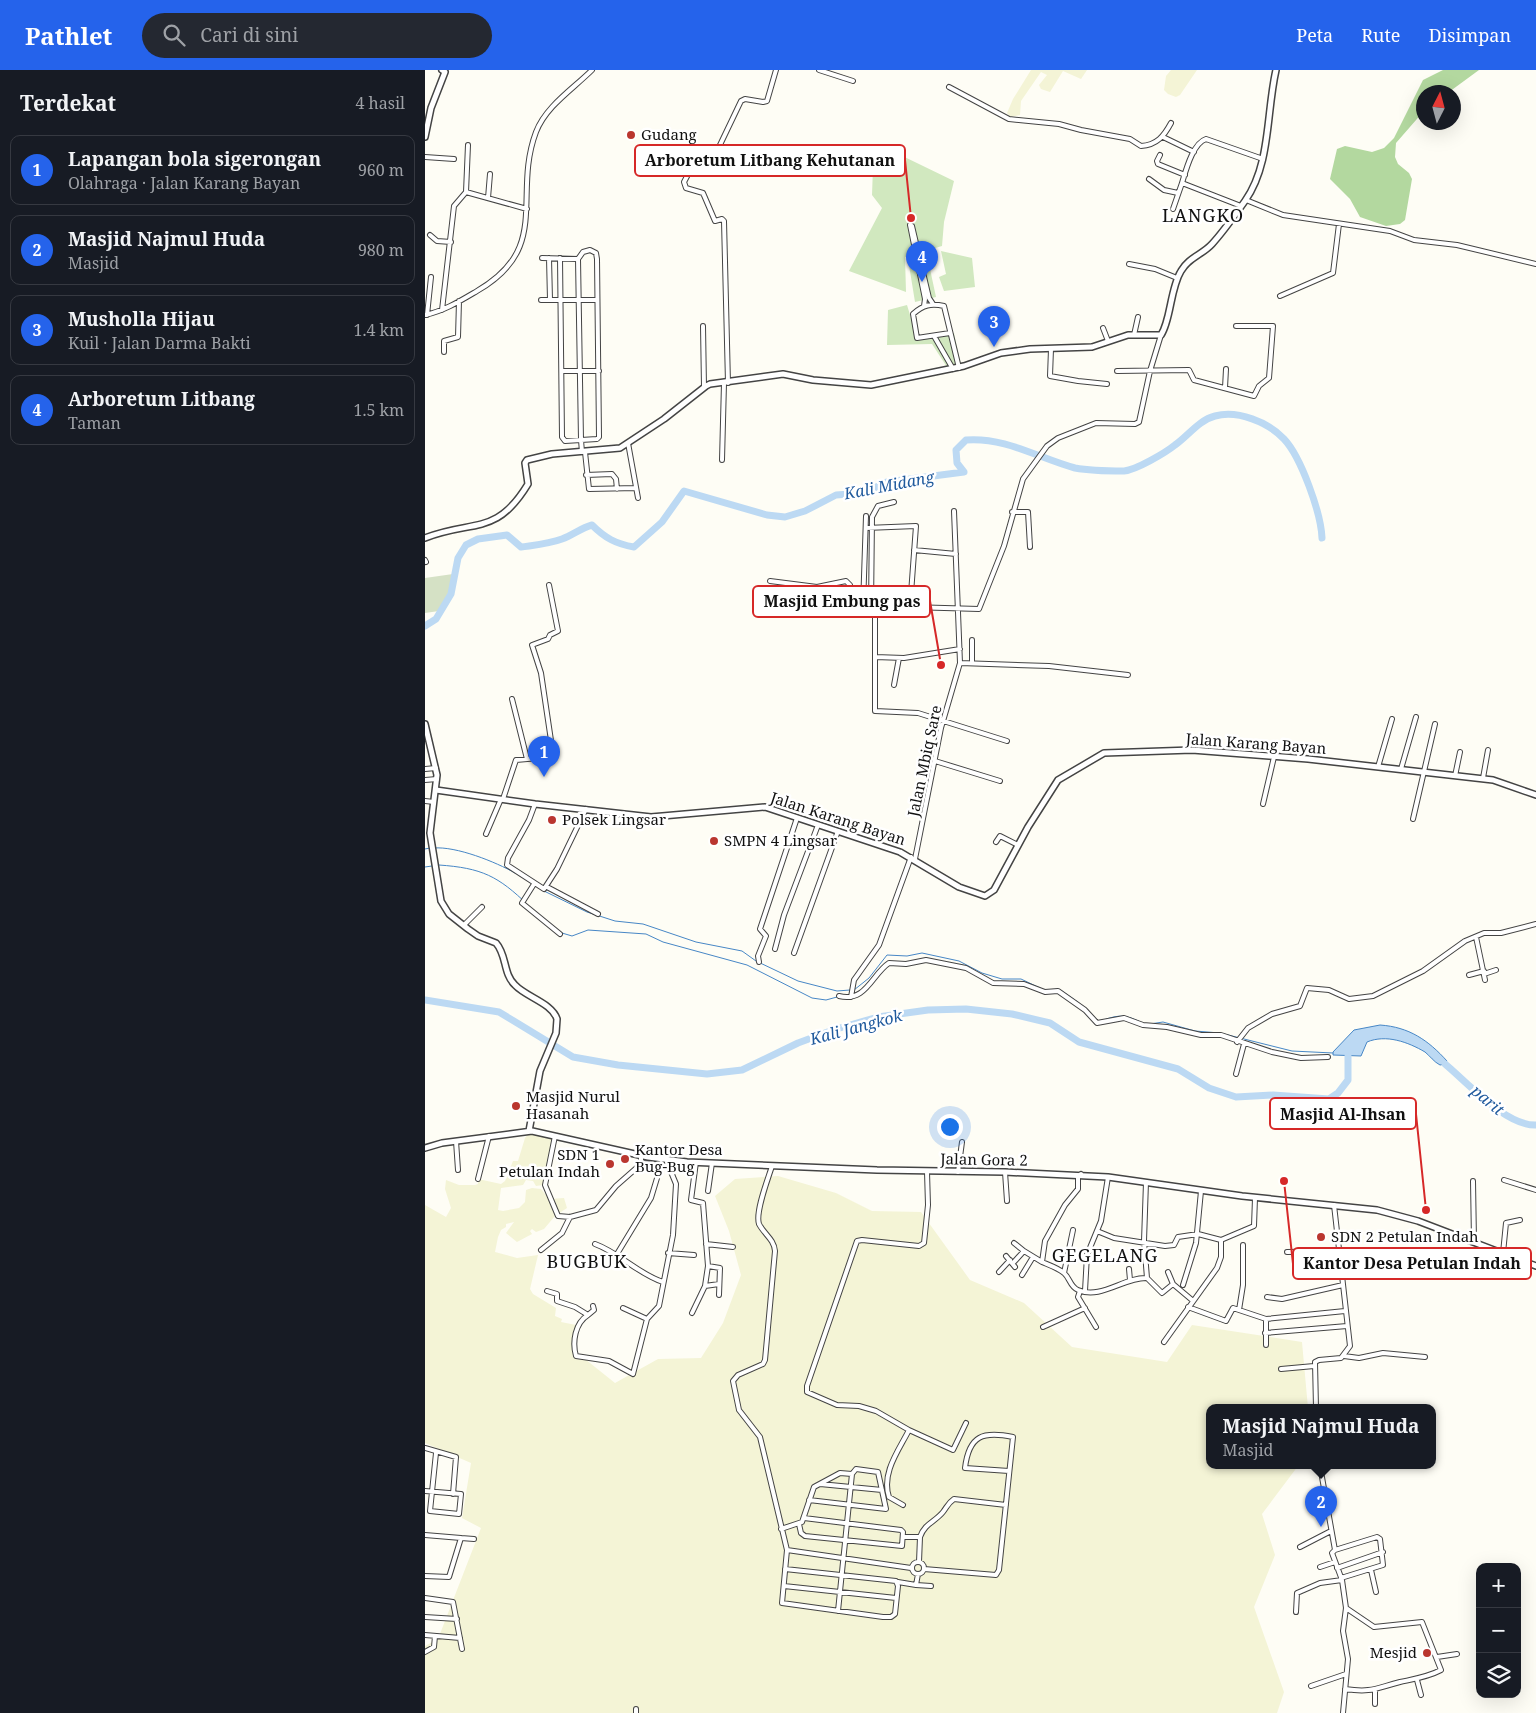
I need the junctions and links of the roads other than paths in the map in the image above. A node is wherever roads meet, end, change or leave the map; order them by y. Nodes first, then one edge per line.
1 (592, 70) edge
2 (776, 70) edge
3 (819, 70) edge
4 (1276, 70) edge
5 (444, 71) edge
6 (853, 81) dead end
7 (949, 87) dead end
8 (1171, 123) dead end
9 (425, 137) edge
10 (1163, 137) junction
11 (468, 145) dead end
12 (1194, 152) junction
13 (1161, 155) dead end
14 (425, 157) edge
15 (454, 159) dead end
16 (1263, 159) junction
17 (490, 174) dead end
18 (1185, 175) junction
19 (1149, 180) dead end
20 (1183, 183) junction
21 (466, 192) junction
22 (1178, 193) junction
23 (488, 198) junction
24 (1246, 200) junction
25 (1241, 206) junction
26 (527, 209) junction
27 (1173, 209) dead end
28 (1339, 224) junction
29 (430, 235) dead end
30 (451, 242) junction
31 (917, 255) junction
32 (542, 258) dead end
33 (549, 258) junction
34 (560, 258) junction
35 (578, 259) junction
36 (1129, 264) dead end
37 (1536, 264) edge
38 (431, 276) dead end
39 (1177, 278) junction
40 (1280, 296) dead end
41 (927, 298) junction
42 (541, 300) dead end
43 (550, 300) junction
44 (561, 300) junction
45 (578, 300) junction
46 (596, 300) junction
47 (459, 301) junction
48 (933, 304) junction
49 (923, 306) junction
50 (442, 310) junction
51 (426, 315) edge
52 (1138, 317) dead end
53 (703, 326) dead end
54 (1236, 326) dead end
55 (1103, 328) dead end
56 (951, 333) junction
57 (1134, 335) junction
58 (1161, 335) junction
59 (934, 336) junction
60 (1108, 341) junction
61 (1051, 348) junction
62 (444, 352) dead end
63 (956, 368) junction
64 (1225, 368) dead end
65 (580, 370) junction
66 (562, 371) junction
67 (599, 371) junction
68 (1117, 371) dead end
69 (1150, 371) junction
70 (726, 383) junction
71 (1107, 384) dead end
72 (704, 387) junction
73 (1225, 388) junction
74 (581, 440) junction
75 (628, 443) junction
76 (583, 452) junction
77 (722, 460) dead end
78 (586, 475) junction
79 (637, 488) junction
80 (617, 489) junction
81 (638, 498) dead end
82 (894, 502) dead end
83 (954, 511) dead end
84 (1012, 512) junction
85 (866, 516) dead end
86 (866, 528) junction
87 (873, 529) junction
88 (425, 538) edge
89 (1029, 547) dead end
90 (914, 550) junction
91 (955, 554) junction
92 (770, 581) dead end
93 (549, 585) dead end
94 (863, 607) junction
95 (910, 607) junction
96 (873, 608) junction
97 (959, 609) junction
98 (972, 640) dead end
99 (959, 650) junction
100 (875, 657) junction
101 (899, 658) junction
102 (961, 663) junction
103 (972, 663) junction
104 (1128, 675) dead end
105 (895, 685) dead end
106 (512, 698) dead end
107 (1416, 717) dead end
108 (1391, 718) dead end
109 (943, 720) junction
110 (425, 724) edge
111 (1435, 724) dead end
112 (1007, 741) dead end
113 (1488, 750) dead end
114 (1460, 752) dead end
115 (1273, 757) junction
116 (527, 759) junction
117 (935, 761) junction
118 (1378, 767) junction
119 (425, 768) edge
120 (436, 768) junction
121 (1401, 769) junction
122 (1425, 773) junction
123 (1455, 776) junction
124 (1483, 778) junction
125 (437, 779) junction
126 (425, 780) edge
127 (1000, 781) dead end
128 (436, 790) junction
129 (1536, 795) edge
130 (502, 799) junction
131 (425, 801) edge
132 (434, 802) junction
133 (535, 804) junction
134 (1263, 804) dead end
135 (586, 809) junction
136 (797, 818) junction
137 (1413, 819) dead end
138 (818, 825) junction
139 (838, 832) junction
140 (486, 834) dead end
141 (996, 842) dead end
142 (425, 844) edge
143 (1018, 845) junction
144 (433, 846) junction
145 (913, 858) junction
146 (533, 885) junction
147 (547, 888) junction
148 (482, 907) dead end
149 (598, 914) dead end
150 (1536, 924) edge
151 (463, 925) junction
152 (560, 934) dead end
153 (1477, 936) junction
154 (775, 949) dead end
155 (794, 953) dead end
156 (759, 962) dead end
157 (1496, 970) dead end
158 (1484, 972) junction
159 (1469, 974) dead end
160 (1485, 980) dead end
161 (839, 996) dead end
162 (851, 996) junction
163 (1238, 1041) junction
164 (1244, 1044) junction
165 (1328, 1058) dead end
166 (1236, 1074) dead end
167 (529, 1131) junction
168 (489, 1136) junction
169 (555, 1136) junction
170 (456, 1141) junction
171 (962, 1142) dead end
172 (425, 1148) edge
173 (641, 1155) junction
174 (661, 1159) junction
175 (641, 1162) junction
176 (695, 1162) junction
177 (712, 1163) junction
178 (661, 1165) junction
179 (771, 1166) junction
180 (457, 1170) dead end
181 (927, 1172) junction
182 (958, 1172) junction
183 (1005, 1172) junction
184 (1081, 1174) junction
185 (1108, 1177) junction
186 (478, 1178) dead end
187 (1504, 1180) dead end
188 (1473, 1181) dead end
189 (1146, 1182) junction
190 (1536, 1190) edge
191 (708, 1191) dead end
192 (1201, 1191) junction
193 (1255, 1198) junction
194 (1007, 1201) dead end
195 (1334, 1205) junction
196 (570, 1217) junction
197 (1520, 1220) dead end
198 (1073, 1230) dead end
199 (1097, 1231) junction
200 (563, 1233) junction
201 (1198, 1234) junction
202 (559, 1237) dead end
203 (1221, 1240) junction
204 (1144, 1241) junction
205 (1474, 1241) junction
206 (1014, 1243) dead end
207 (595, 1244) dead end
208 (706, 1244) junction
209 (1243, 1245) dead end
210 (733, 1247) dead end
211 (541, 1250) dead end
212 (1023, 1251) junction
213 (1339, 1251) junction
214 (1287, 1252) dead end
215 (669, 1253) junction
216 (1503, 1253) junction
217 (617, 1254) junction
218 (694, 1255) dead end
219 (1006, 1256) dead end
220 (1033, 1257) junction
221 (1042, 1262) junction
222 (1013, 1263) junction
223 (708, 1266) junction
224 (1536, 1266) edge
225 (1129, 1269) dead end
226 (999, 1272) dead end
227 (1168, 1272) dead end
228 (1064, 1273) junction
229 (1023, 1275) dead end
230 (1147, 1278) junction
231 (1130, 1280) junction
232 (663, 1282) junction
233 (719, 1284) junction
234 (1173, 1284) junction
235 (1183, 1285) dead end
236 (1343, 1285) junction
237 (705, 1286) junction
238 (547, 1291) dead end
239 (1082, 1291) junction
240 (719, 1295) dead end
241 (1267, 1297) dead end
242 (1192, 1300) junction
243 (593, 1306) dead end
244 (1188, 1307) junction
245 (623, 1308) dead end
246 (1085, 1308) junction
247 (1239, 1310) junction
248 (1345, 1311) junction
249 (692, 1313) dead end
250 (588, 1315) junction
251 (647, 1319) junction
252 (1266, 1319) junction
253 (1347, 1326) junction
254 (1043, 1327) dead end
255 (1096, 1327) dead end
256 (1265, 1333) junction
257 (1165, 1342) dead end
258 (1266, 1345) dead end
259 (1345, 1356) junction
260 (1425, 1357) dead end
261 (1314, 1366) junction
262 (1281, 1369) dead end
263 (1317, 1404) edge
264 (965, 1423) dead end
265 (909, 1430) junction
266 (425, 1448) edge
267 (436, 1453) junction
268 (1321, 1469) edge
269 (1009, 1471) junction
270 (852, 1474) junction
271 (818, 1484) junction
272 (851, 1487) junction
273 (882, 1490) junction
274 (425, 1491) edge
275 (433, 1492) junction
276 (453, 1494) junction
277 (809, 1500) junction
278 (849, 1505) junction
279 (903, 1505) dead end
280 (1006, 1505) junction
281 (804, 1518) junction
282 (799, 1524) junction
283 (846, 1524) junction
284 (781, 1529) junction
285 (1331, 1531) junction
286 (425, 1535) edge
287 (903, 1537) junction
288 (920, 1537) junction
289 (461, 1538) junction
290 (474, 1540) dead end
291 (844, 1540) junction
292 (1300, 1547) dead end
293 (787, 1550) junction
294 (1335, 1550) junction
295 (1383, 1552) junction
296 (842, 1558) junction
297 (919, 1562) junction
298 (1335, 1562) junction
299 (1321, 1567) dead end
300 (911, 1568) junction
301 (1337, 1568) junction
302 (785, 1569) junction
303 (924, 1569) junction
304 (1371, 1570) junction
305 (918, 1574) junction
306 (425, 1576) edge
307 (841, 1576) junction
308 (1341, 1579) junction
309 (898, 1582) junction
310 (917, 1585) junction
311 (783, 1586) junction
312 (931, 1586) dead end
313 (1376, 1592) dead end
314 (839, 1593) junction
315 (425, 1598) edge
316 (896, 1598) junction
317 (1346, 1608) junction
318 (838, 1611) junction
319 (1296, 1612) dead end
320 (425, 1616) edge
321 (457, 1619) junction
322 (425, 1635) edge
323 (435, 1636) junction
324 (460, 1638) junction
325 (462, 1649) dead end
326 (425, 1652) edge
327 (1457, 1654) dead end
328 (1437, 1657) junction
329 (1346, 1674) junction
330 (1417, 1680) junction
331 (1311, 1686) dead end
332 (1345, 1689) junction
333 (1375, 1691) junction
334 (1421, 1695) dead end
335 (1375, 1704) dead end
336 (1343, 1713) edge

1 - 26 street
2 - 70 street
3 - 6 street
4 - 16 street
5 - 9 street
7 - 10 street
8 - 10 street
10 - 12 street
11 - 21 street
12 - 16 street
12 - 18 street
13 - 18 street
14 - 15 street
16 - 24 street
17 - 23 street
18 - 20 street
19 - 22 street
20 - 22 street
20 - 25 street
21 - 23 street
21 - 30 street
22 - 27 street
23 - 26 street
24 - 25 street
24 - 28 street
25 - 39 street
26 - 47 street
28 - 37 street
28 - 40 street
29 - 30 street
30 - 50 street
31 - 31 street
31 - 41 street
32 - 33 street
33 - 34 street
33 - 43 street
34 - 35 street
34 - 44 street
35 - 45 street
35 - 46 street
36 - 39 street
38 - 51 street
39 - 58 street
41 - 48 street
41 - 49 street
42 - 43 street
43 - 44 street
44 - 45 street
44 - 66 street
45 - 46 street
45 - 65 street
46 - 67 street
47 - 50 street
47 - 62 street
48 - 49 street
48 - 56 street
49 - 59 street
50 - 51 street
52 - 57 street
53 - 72 street
54 - 73 street
55 - 60 street
56 - 59 street
56 - 63 street
57 - 58 street
57 - 60 street
58 - 69 street
59 - 63 street
60 - 61 street
61 - 63 street
61 - 71 street
63 - 70 street
64 - 73 street
65 - 66 street
65 - 67 street
65 - 74 street
66 - 74 street
67 - 74 street
68 - 69 street
69 - 73 street
69 - 84 street
70 - 72 street
70 - 77 street
72 - 75 street
74 - 76 street
75 - 76 street
75 - 79 street
76 - 78 street
76 - 88 street
78 - 80 street
78 - 80 street
79 - 80 street
79 - 81 street
82 - 87 street
83 - 91 street, Jalan Mbiq Sare
84 - 89 street
84 - 97 street
85 - 86 street
86 - 87 street
86 - 94 street
87 - 90 street
87 - 96 street
90 - 91 street
90 - 95 street
91 - 97 street, Jalan Mbiq Sare
92 - 94 street
93 - 116 street
94 - 96 street
95 - 96 street
95 - 97 street
96 - 100 street
97 - 99 street, Jalan Mbiq Sare
98 - 103 street
99 - 101 street
99 - 102 street, Jalan Mbiq Sare
100 - 101 street
100 - 109 street
101 - 105 street
102 - 103 street
102 - 109 street, Jalan Mbiq Sare
103 - 104 street
106 - 116 street
107 - 121 street
108 - 118 street
109 - 112 street
109 - 117 street, Jalan Mbiq Sare
110 - 120 street
111 - 122 street
113 - 124 street
114 - 123 street
115 - 118 street, Jalan Karang Bayan
115 - 134 street
115 - 143 street, Jalan Karang Bayan
116 - 130 street
117 - 127 street
117 - 145 street, Jalan Mbiq Sare
118 - 121 street, Jalan Karang Bayan
119 - 120 street
120 - 125 street
121 - 122 street, Jalan Karang Bayan
122 - 123 street, Jalan Karang Bayan
122 - 137 street
123 - 124 street, Jalan Karang Bayan
124 - 129 street, Jalan Karang Bayan
125 - 126 street
125 - 128 street
128 - 130 street, Jalan Karang Bayan
128 - 132 street
130 - 133 street, Jalan Karang Bayan
130 - 140 street
131 - 132 street
132 - 144 street
133 - 135 street, Jalan Karang Bayan
133 - 146 street
135 - 136 street, Jalan Karang Bayan
135 - 147 street
136 - 138 street, Jalan Karang Bayan
136 - 156 street
138 - 139 street, Jalan Karang Bayan
138 - 154 street
139 - 145 street, Jalan Karang Bayan
139 - 155 street
141 - 143 street
142 - 144 street
143 - 145 street, Jalan Karang Bayan
144 - 151 street
145 - 162 street, Jalan Mbiq Sare
146 - 147 street
146 - 152 street
147 - 149 street
148 - 151 street
150 - 153 street
151 - 167 street
153 - 158 street
153 - 163 street
157 - 158 street
158 - 159 street
158 - 160 street
161 - 162 street
162 - 163 street
163 - 164 street
164 - 165 street
164 - 166 street
167 - 168 street, Jalan Gora 2
167 - 169 street, Jalan Gora 2
168 - 170 street, Jalan Gora 2
168 - 186 street
169 - 173 street, Jalan Gora 2
169 - 196 street
170 - 172 street, Jalan Gora 2
170 - 180 street
171 - 182 street
173 - 174 street, Jalan Gora 2
173 - 175 street
174 - 176 street, Jalan Gora 2
174 - 178 street
175 - 178 street
175 - 196 street
176 - 177 street, Jalan Gora 2
176 - 208 street
177 - 179 street, Jalan Gora 2
177 - 191 street
178 - 215 street
178 - 217 street
179 - 181 street, Jalan Gora 2
179 - 284 street
181 - 182 street, Jalan Gora 2
181 - 265 street
182 - 183 street, Jalan Gora 2
183 - 184 street, Jalan Gora 2
183 - 194 street
184 - 185 street, Jalan Gora 2
184 - 221 street
185 - 189 street, Jalan Gora 2
185 - 199 street
187 - 190 street
188 - 205 street
189 - 192 street, Jalan Gora 2
189 - 204 street
192 - 193 street, Jalan Gora 2
192 - 201 street
193 - 195 street, Jalan Gora 2
193 - 203 street
195 - 205 street, Jalan Gora 2
195 - 213 street
196 - 200 street
197 - 216 street
198 - 228 street
199 - 204 street
199 - 239 street
200 - 202 street
200 - 211 street
201 - 203 street
201 - 204 street
201 - 235 street
203 - 242 street
204 - 230 street
205 - 216 street, Jalan Gora 2
206 - 212 street
207 - 217 street
208 - 210 street
208 - 223 street
209 - 247 street
212 - 220 street
212 - 222 street
213 - 214 street
213 - 236 street
215 - 218 street
215 - 232 street
216 - 224 street, Jalan Gora 2
217 - 232 street
219 - 222 street
220 - 221 street
220 - 229 street
221 - 228 street
222 - 226 street
223 - 233 street
223 - 237 street
225 - 231 street
227 - 234 street
228 - 239 street
230 - 231 street
230 - 234 street
231 - 239 street
232 - 251 street
233 - 237 street
233 - 240 street
234 - 242 street
236 - 241 street
236 - 248 street
237 - 249 street
238 - 250 street
239 - 246 street
242 - 244 street
243 - 250 street
244 - 247 street
244 - 257 street
245 - 251 street
246 - 254 street
246 - 255 street
247 - 252 street
248 - 252 street
248 - 253 street
250 - 251 street
252 - 256 street
253 - 256 street
253 - 259 street
256 - 258 street
259 - 260 street
259 - 261 street
261 - 262 street
261 - 263 street
264 - 265 street
265 - 279 street
266 - 267 street
267 - 275 street
267 - 276 street
268 - 285 street
269 - 269 street
269 - 280 street
270 - 271 street
270 - 272 street
270 - 273 street
271 - 272 street
271 - 277 street
272 - 273 street
272 - 278 street
273 - 278 street
274 - 275 street
275 - 276 street
275 - 276 street
277 - 278 street
277 - 281 street
278 - 283 street
280 - 288 street
280 - 303 street
281 - 282 street
281 - 283 street
282 - 284 street
282 - 291 street
283 - 287 street
283 - 291 street
284 - 293 street
285 - 292 street
285 - 294 street
286 - 289 street
287 - 288 street
287 - 291 street
288 - 297 street
289 - 290 street
289 - 306 street
291 - 296 street
293 - 296 street
293 - 302 street
294 - 295 street
294 - 298 street
295 - 301 street
295 - 304 street
296 - 300 street
296 - 307 street
297 - 300 street
297 - 303 street
298 - 299 street
298 - 301 street
300 - 305 street
301 - 308 street
302 - 307 street
302 - 311 street
303 - 305 street
304 - 308 street
304 - 313 street
305 - 310 street
307 - 309 street
307 - 314 street
308 - 317 street
308 - 319 street
309 - 310 street
309 - 316 street
310 - 312 street
311 - 314 street
311 - 318 street
314 - 316 street
314 - 318 street
315 - 321 street
316 - 318 street
317 - 328 street
317 - 329 street
320 - 321 street
321 - 324 street
322 - 323 street
323 - 324 street
323 - 326 street
324 - 325 street
327 - 328 street
328 - 330 street
329 - 331 street
329 - 332 street
330 - 333 street
330 - 334 street
332 - 333 street
332 - 336 street
333 - 335 street

